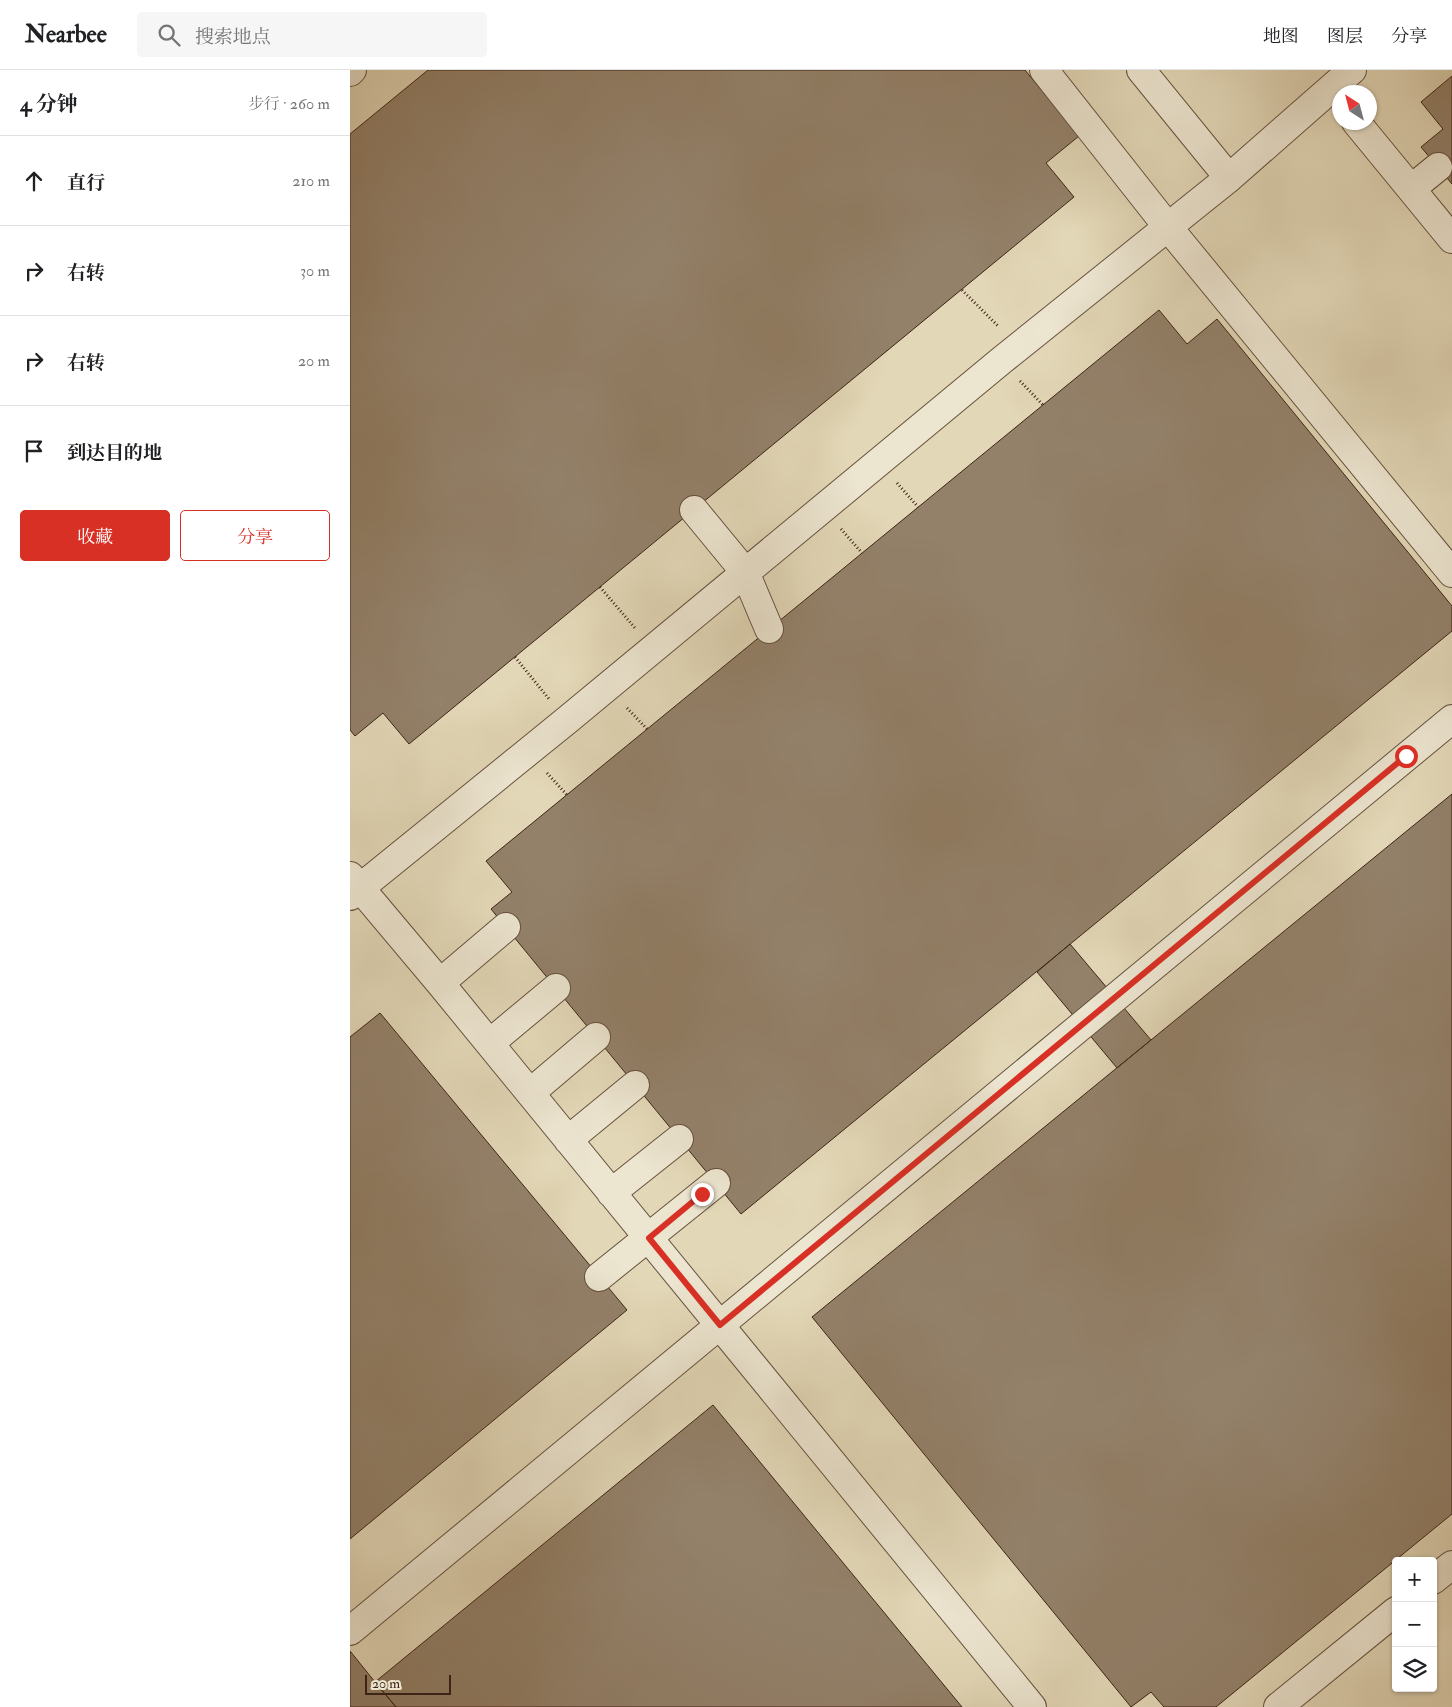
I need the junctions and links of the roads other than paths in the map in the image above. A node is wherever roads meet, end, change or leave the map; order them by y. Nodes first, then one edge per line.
1 (1044, 70) edge
2 (1141, 70) edge
3 (1352, 70) edge
4 (1342, 85) edge
5 (1332, 98) edge
6 (1362, 130) edge
7 (1438, 167) dead end
8 (1229, 178) junction
9 (1411, 190) junction
10 (1167, 226) junction
11 (1452, 239) edge
12 (694, 510) dead end
13 (746, 572) junction
14 (1452, 572) edge
15 (769, 629) dead end
16 (1452, 719) edge
17 (353, 887) edge
18 (506, 927) dead end
19 (440, 983) junction
20 (556, 988) dead end
21 (596, 1037) dead end
22 (490, 1043) junction
23 (635, 1085) dead end
24 (530, 1093) junction
25 (679, 1139) dead end
26 (568, 1140) junction
27 (716, 1183) dead end
28 (611, 1193) junction
29 (649, 1238) junction
30 (599, 1277) dead end
31 (720, 1325) junction
32 (1452, 1565) edge
33 (1437, 1577) edge
34 (1392, 1614) edge
35 (350, 1631) edge
36 (1032, 1707) edge
37 (1278, 1707) edge

1 - 10 lane
2 - 8 lane
3 - 4 lane
5 - 8 lane
6 - 9 lane
7 - 9 lane
8 - 10 lane
9 - 11 lane
10 - 13 lane
10 - 14 lane
12 - 13 lane
13 - 15 lane
13 - 17 lane
16 - 31 lane
17 - 19 lane
18 - 19 lane
19 - 22 lane
20 - 22 lane
21 - 24 lane
22 - 24 lane
23 - 26 lane
24 - 26 lane
25 - 28 lane
26 - 28 lane
27 - 29 lane
28 - 29 lane
29 - 30 lane
29 - 31 lane
31 - 35 lane
31 - 36 lane
32 - 33 lane
34 - 37 lane

